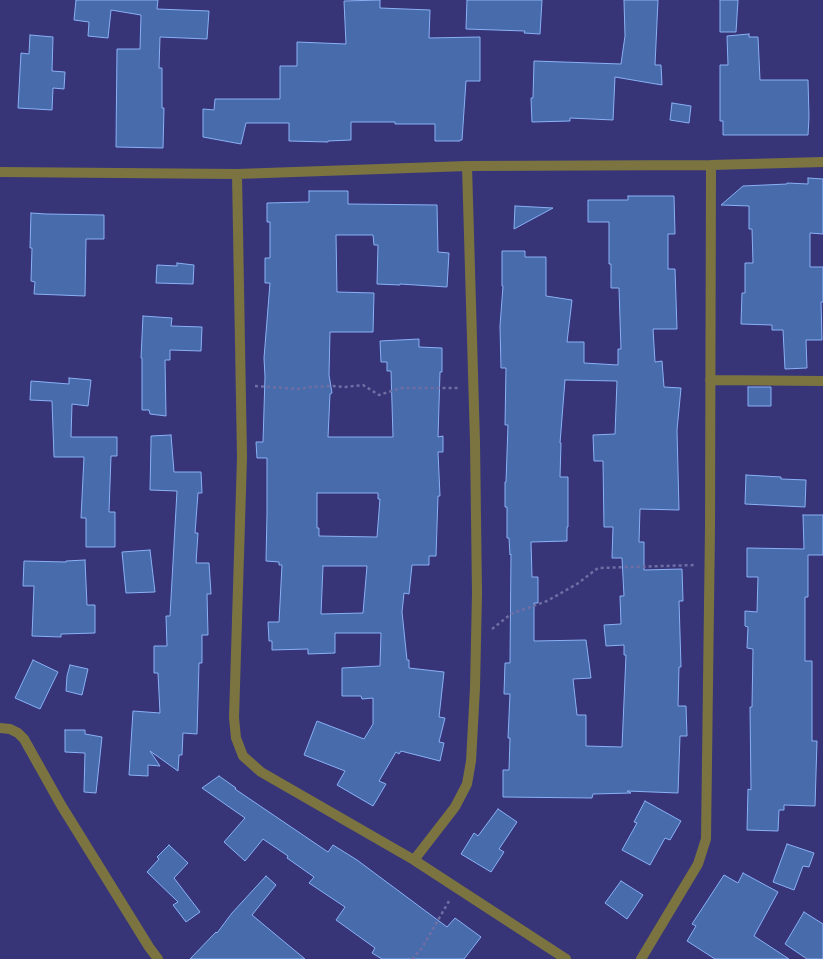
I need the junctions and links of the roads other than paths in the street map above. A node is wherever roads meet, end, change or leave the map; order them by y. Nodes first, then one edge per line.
1 (823, 162) edge
2 (711, 165) junction
3 (467, 166) junction
4 (0, 172) edge
5 (237, 174) junction
6 (710, 380) junction
7 (823, 381) edge
8 (0, 728) edge
9 (414, 860) junction
10 (158, 959) edge
11 (566, 959) edge
12 (640, 959) edge

1 - 2 street
2 - 3 street
2 - 6 street
3 - 5 street
3 - 9 street
4 - 5 street
5 - 9 street
6 - 7 street
6 - 12 street
8 - 10 street
9 - 11 street

